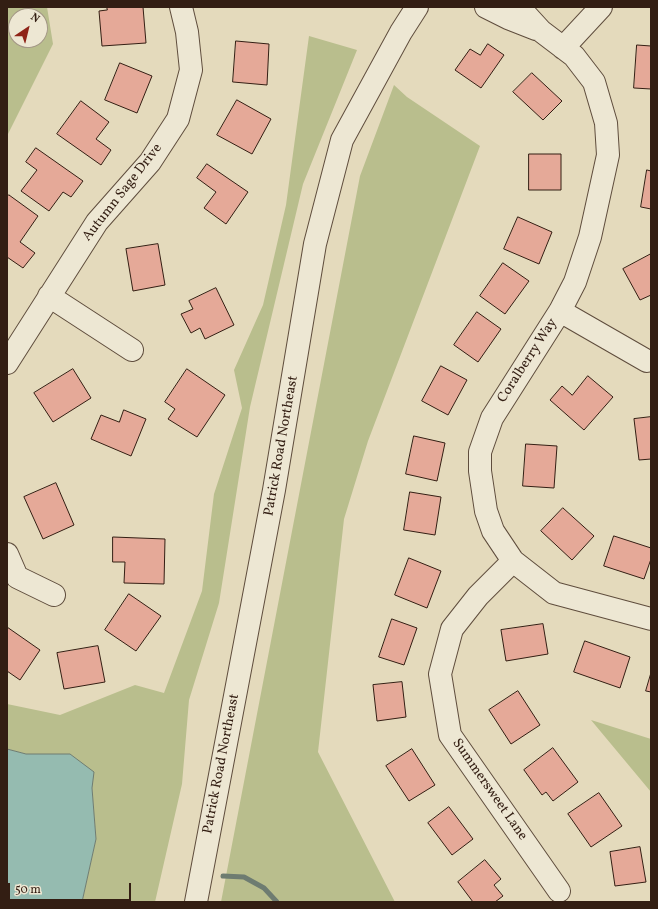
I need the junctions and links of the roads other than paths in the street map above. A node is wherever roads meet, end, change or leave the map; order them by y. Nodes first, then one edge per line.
1 (181, 7) edge
2 (417, 7) edge
3 (486, 7) edge
4 (519, 7) edge
5 (601, 7) edge
6 (541, 31) junction
7 (563, 48) junction
8 (49, 296) junction
9 (560, 311) junction
10 (132, 350) dead end
11 (647, 361) dead end
12 (7, 363) edge
13 (7, 554) edge
14 (513, 561) junction
15 (54, 595) dead end
16 (651, 619) edge
17 (559, 891) dead end
18 (196, 902) edge

1 - 8 street, Autumn Sage Drive
2 - 18 street, Patrick Road Northeast
3 - 6 street, Coralberry Way
4 - 6 street, Coralberry Way
5 - 7 street
6 - 7 street, Coralberry Way
7 - 9 street, Coralberry Way
8 - 10 street
8 - 12 street, Autumn Sage Drive
9 - 11 street
9 - 14 street, Coralberry Way
13 - 15 street
14 - 16 street, Coralberry Way
14 - 17 street, Summersweet Lane

